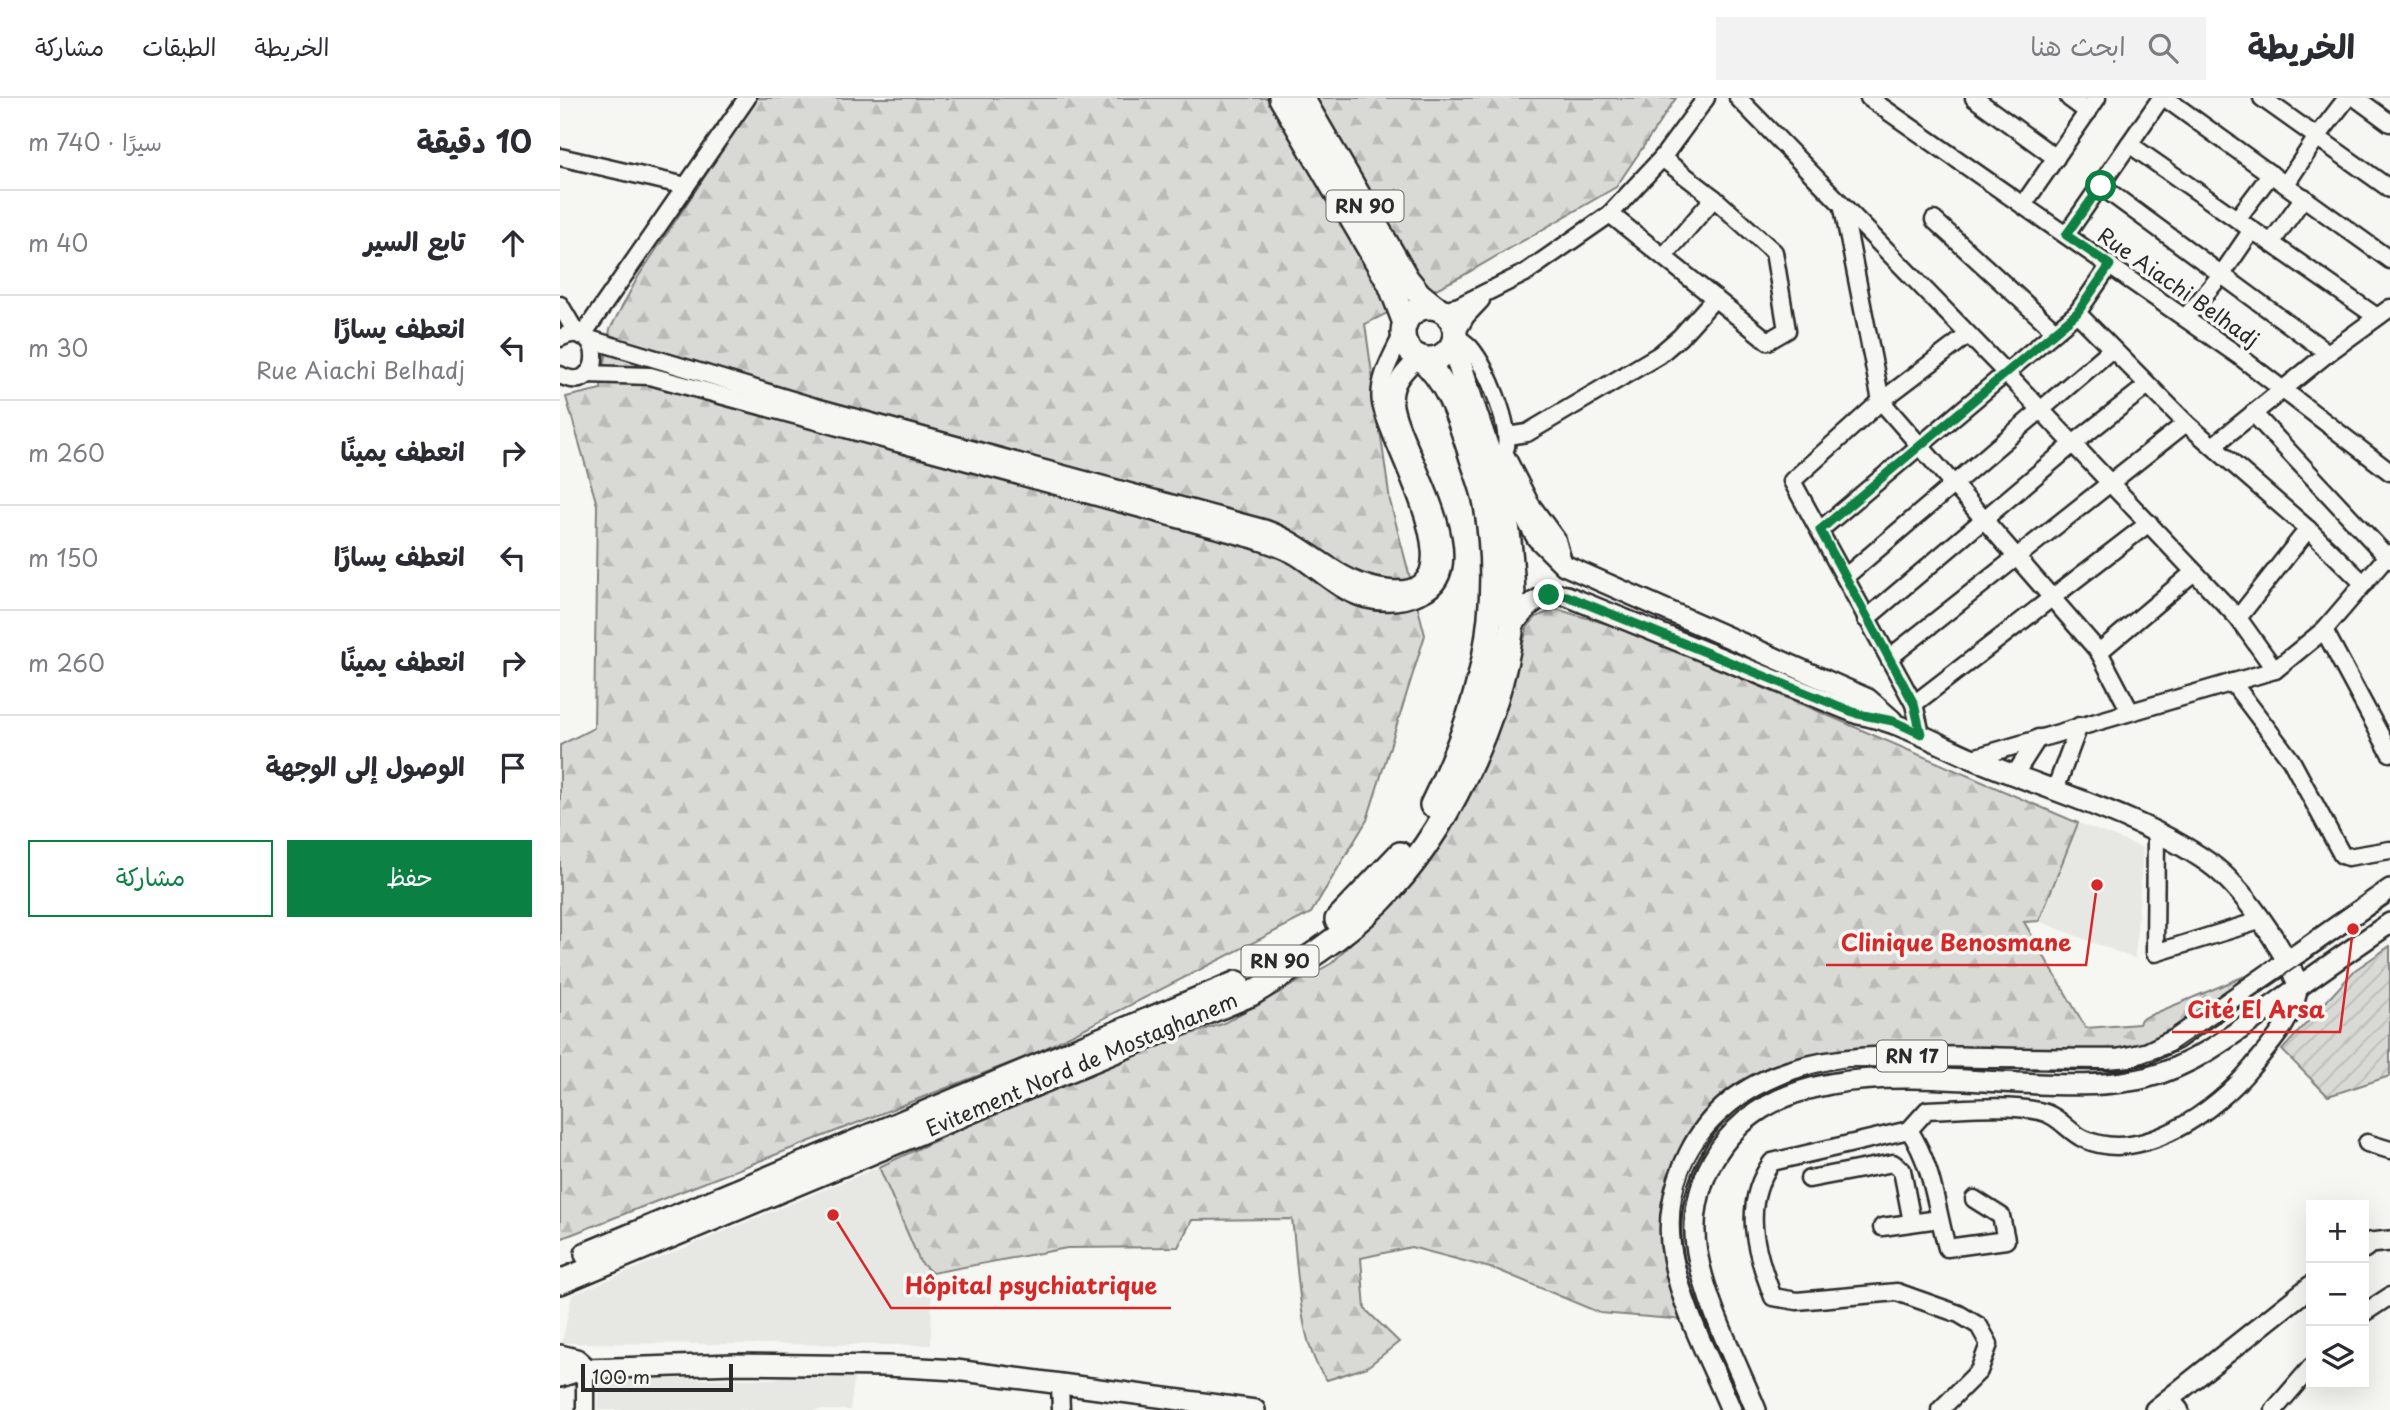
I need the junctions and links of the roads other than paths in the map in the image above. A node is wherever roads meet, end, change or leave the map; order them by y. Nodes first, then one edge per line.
1 (747, 98) edge
2 (1706, 98) edge
3 (1738, 98) edge
4 (1869, 98) edge
5 (1974, 98) edge
6 (2068, 98) edge
7 (2098, 98) edge
8 (2163, 98) edge
9 (2262, 98) edge
10 (2358, 99) edge
11 (1290, 101) edge
12 (2088, 112) junction
13 (2390, 123) edge
14 (2317, 137) junction
15 (2129, 144) junction
16 (560, 157) edge
17 (1662, 158) junction
18 (2056, 158) junction
19 (2271, 174) junction
20 (2286, 184) junction
21 (687, 186) junction
22 (2101, 186) junction
23 (2390, 189) edge
24 (2304, 197) junction
25 (1714, 198) junction
26 (2022, 205) junction
27 (1843, 208) junction
28 (1610, 214) junction
29 (2237, 219) junction
30 (1934, 220) dead end
31 (2252, 230) junction
32 (2066, 235) junction
33 (2271, 243) junction
34 (1664, 256) junction
35 (2390, 260) edge
36 (2110, 265) junction
37 (2222, 274) junction
38 (1487, 293) junction
39 (1715, 298) junction
40 (560, 305) edge
41 (1439, 308) junction
42 (2077, 313) junction
43 (2384, 313) edge
44 (2185, 318) junction
45 (1404, 328) junction
46 (2055, 331) junction
47 (1968, 335) junction
48 (582, 336) junction
49 (560, 338) edge
50 (1455, 338) junction
51 (2112, 349) junction
52 (2328, 353) junction
53 (1419, 357) junction
54 (2006, 373) junction
55 (587, 374) junction
56 (560, 375) edge
57 (2148, 385) junction
58 (2283, 390) junction
59 (1881, 401) junction
60 (2039, 408) junction
61 (2253, 414) junction
62 (2186, 423) junction
63 (2073, 444) junction
64 (1919, 445) junction
65 (2213, 446) junction
66 (1499, 454) junction
67 (2390, 472) edge
68 (2109, 482) junction
69 (1954, 485) junction
70 (1984, 520) junction
71 (2148, 523) junction
72 (2308, 529) junction
73 (1820, 530) junction
74 (2016, 556) junction
75 (2389, 556) edge
76 (1564, 565) junction
77 (2194, 572) junction
78 (1845, 577) junction
79 (2364, 584) junction
80 (1567, 596) junction
81 (2053, 600) junction
82 (2238, 618) junction
83 (1866, 619) junction
84 (1511, 628) junction
85 (2325, 630) junction
86 (2099, 652) junction
87 (1889, 658) junction
88 (2275, 670) junction
89 (2232, 682) junction
90 (1914, 704) junction
91 (2130, 711) junction
92 (1893, 721) junction
93 (2079, 726) junction
94 (1921, 734) junction
95 (2038, 738) junction
96 (2390, 753) edge
97 (1973, 758) junction
98 (2015, 774) junction
99 (2055, 790) junction
100 (2156, 833) junction
101 (2390, 850) edge
102 (2390, 889) edge
103 (2390, 923) edge
104 (2263, 927) junction
105 (2324, 935) junction
106 (2286, 961) junction
107 (2254, 984) junction
108 (2299, 986) junction
109 (1909, 1130) junction
110 (2367, 1143) dead end
111 (2390, 1150) edge
112 (1809, 1179) dead end
113 (1974, 1199) dead end
114 (1939, 1219) junction
115 (1912, 1222) junction
116 (1882, 1227) dead end
117 (2390, 1241) edge
118 (2369, 1244) edge
119 (560, 1265) edge
120 (560, 1282) edge
121 (2306, 1290) edge
122 (2390, 1296) edge
123 (2369, 1310) edge
124 (560, 1357) edge
125 (585, 1369) junction
126 (2306, 1373) edge
127 (560, 1377) edge
128 (1060, 1385) junction
129 (2168, 1406) edge
130 (585, 1410) edge
131 (1061, 1410) edge
132 (1255, 1410) edge
133 (1731, 1410) edge
134 (1756, 1410) edge
135 (1940, 1410) edge
136 (2274, 1410) edge

1 - 21 street
2 - 17 street
3 - 27 street
4 - 26 street, Rue Aiachi Belhadj
5 - 18 street
6 - 12 street
7 - 12 street
8 - 15 street
8 - 19 street
9 - 14 street
10 - 13 street
10 - 14 street
11 - 41 highway, RN 90
11 - 45 highway, RN 90
12 - 18 street
14 - 20 street
14 - 23 street
15 - 22 street
15 - 29 street
16 - 21 street
17 - 25 street
17 - 28 street
18 - 26 street
19 - 20 street
19 - 29 street
20 - 24 street
21 - 48 street
22 - 32 street
22 - 37 street
24 - 33 street
24 - 35 street
25 - 34 street
25 - 39 street
26 - 32 street, Rue Aiachi Belhadj
27 - 47 street
27 - 59 street
28 - 34 street
28 - 38 street
29 - 31 street
30 - 46 street
31 - 33 street
31 - 37 street
32 - 36 street, Rue Aiachi Belhadj
33 - 43 street
34 - 39 street
36 - 42 street
36 - 44 street, Rue Aiachi Belhadj
37 - 44 street
37 - 52 street
38 - 41 street
38 - 50 street
39 - 66 street
40 - 48 street
41 - 45 highway
41 - 50 highway
42 - 46 street
42 - 51 street
43 - 52 street
44 - 58 street, Rue Aiachi Belhadj
45 - 48 street
45 - 53 highway
46 - 54 street
47 - 54 street
47 - 59 street
48 - 49 street
48 - 55 street
50 - 53 highway
50 - 66 highway, Evitement Nord de Mostaghanem / RN 90
50 - 66 street
51 - 57 street
51 - 60 street
52 - 58 street
53 - 55 street
53 - 119 highway, Evitement Nord de Mostaghanem / RN 90
54 - 60 street
54 - 64 street
55 - 56 street
57 - 62 street
57 - 63 street
58 - 61 street
58 - 67 street, Rue Aiachi Belhadj
59 - 64 street
59 - 73 street
60 - 63 street
60 - 69 street
61 - 65 street
61 - 75 street
62 - 65 street
62 - 68 street
63 - 68 street
63 - 70 street
64 - 69 street
64 - 73 street
65 - 72 street
66 - 76 main road
66 - 84 highway, Evitement Nord de Mostaghanem / RN 90
68 - 71 street
68 - 74 street
69 - 70 street
69 - 78 street
70 - 74 street
70 - 83 street
71 - 77 street
71 - 81 street
72 - 79 street
72 - 82 street
73 - 78 street
74 - 81 street
74 - 87 street
75 - 79 street
76 - 80 main road
76 - 92 main road
77 - 82 street
77 - 86 street
78 - 83 street
79 - 85 street
80 - 84 main road
80 - 92 main road
81 - 86 street
81 - 90 street
82 - 88 street
83 - 87 street
84 - 120 highway, Evitement Nord de Mostaghanem / RN 90
85 - 88 street
85 - 96 street
86 - 91 street
87 - 90 street
88 - 89 street
89 - 91 street
89 - 101 street
90 - 94 street
91 - 93 street
92 - 94 main road
93 - 95 street
93 - 99 street
94 - 97 main road
95 - 97 street
95 - 98 street
97 - 98 main road
98 - 99 main road
99 - 100 main road
100 - 104 main road
100 - 104 street
102 - 105 main road, RN 17
103 - 108 main road, RN 17
104 - 105 main road
104 - 106 main road
104 - 107 main road
105 - 106 main road, RN 17
106 - 107 main road, RN 17
106 - 108 main road
107 - 133 main road, RN 17
108 - 109 street
108 - 134 main road, RN 17
109 - 114 street
109 - 135 street
110 - 111 street
112 - 115 street
113 - 114 street
114 - 115 street
115 - 116 street
117 - 118 main road
121 - 129 main road
122 - 123 street
124 - 125 highway
125 - 127 main road
125 - 128 main road
125 - 130 street
126 - 136 street
128 - 131 street
128 - 132 main road

